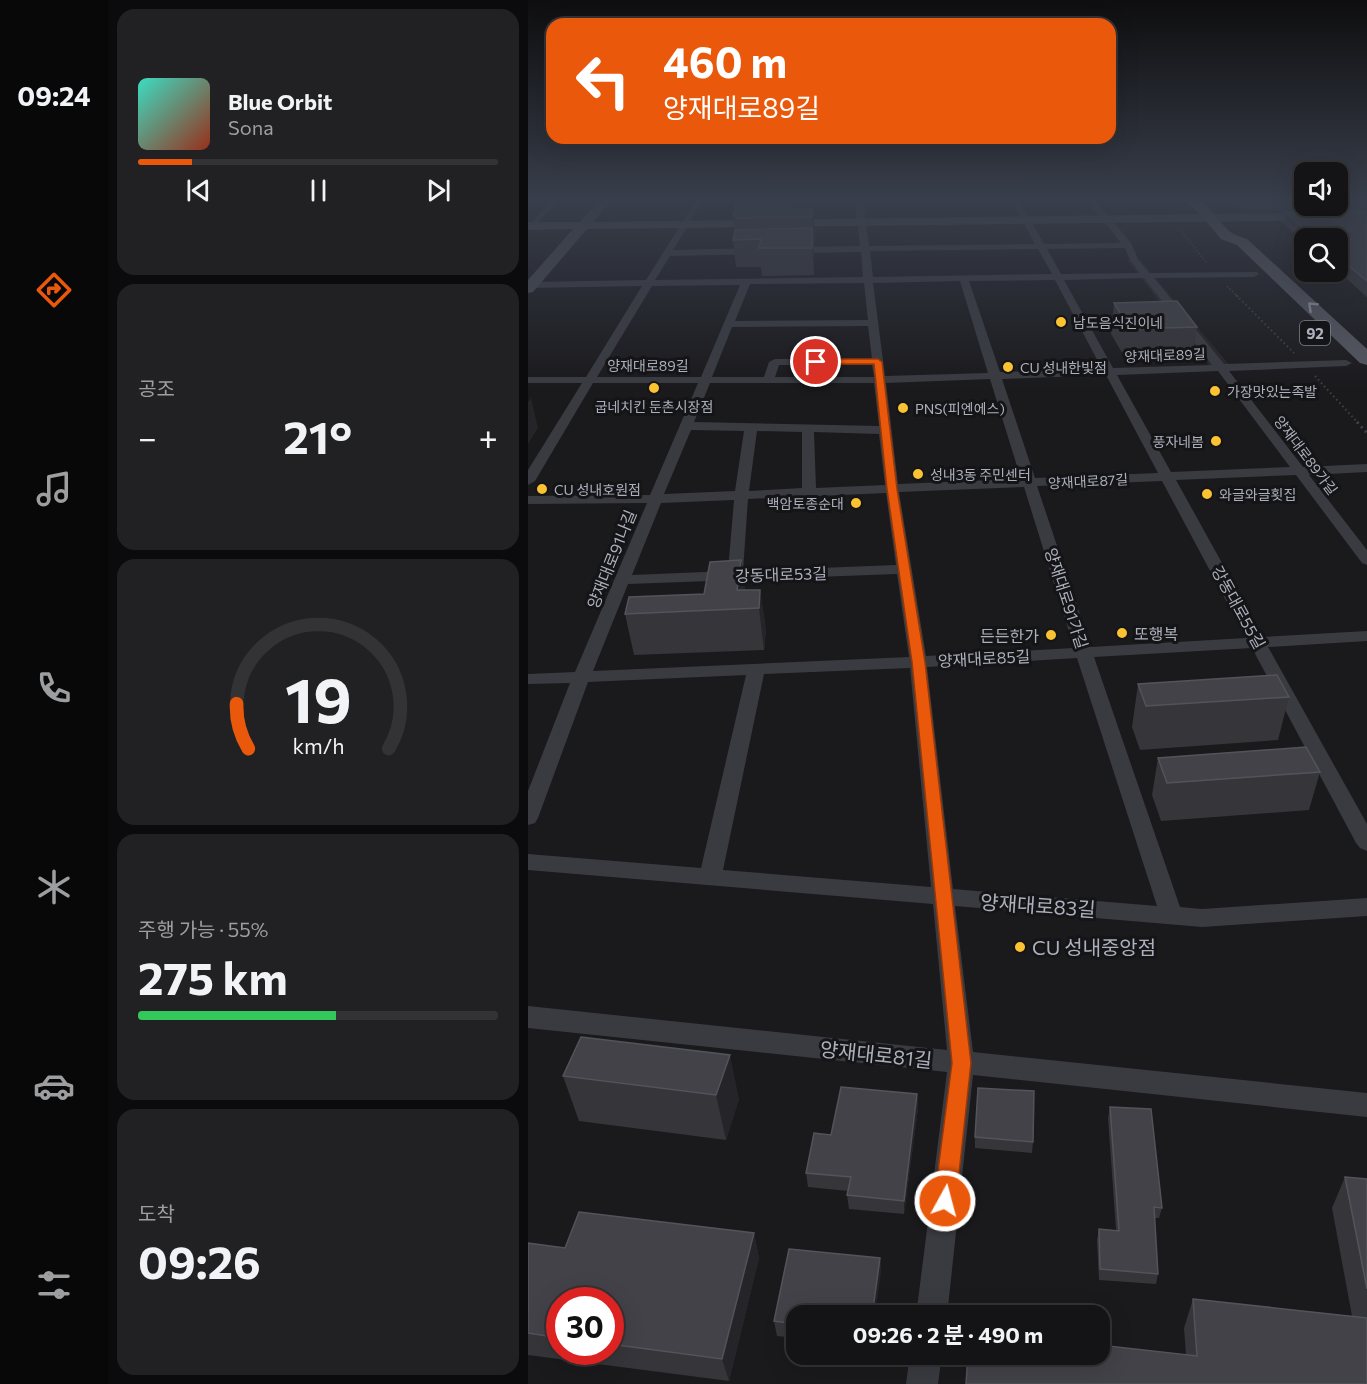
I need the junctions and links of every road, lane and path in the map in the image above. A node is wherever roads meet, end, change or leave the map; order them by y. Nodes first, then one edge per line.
1 (551, 262) edge
2 (662, 262) edge
3 (867, 262) edge
4 (1049, 262) edge
5 (1135, 262) edge
6 (1206, 262) edge
7 (1242, 262) edge
8 (1261, 262) edge
9 (1216, 274) junction
10 (1254, 274) junction
11 (1146, 276) junction
12 (1059, 278) junction
13 (964, 279) junction
14 (869, 280) junction
15 (746, 282) junction
16 (648, 284) junction
17 (529, 287) edge
18 (873, 323) junction
19 (728, 324) junction
20 (793, 324) junction
21 (790, 338) dead end
22 (1305, 365) junction
23 (1357, 365) edge
24 (1221, 368) junction
25 (879, 371) junction
26 (1110, 372) junction
27 (995, 376) junction
28 (528, 380) edge
29 (590, 380) junction
30 (705, 380) junction
31 (768, 380) junction
32 (686, 426) junction
33 (751, 428) junction
34 (808, 429) junction
35 (885, 430) junction
36 (1367, 434) edge
37 (1367, 468) edge
38 (1300, 472) junction
39 (1166, 477) junction
40 (528, 481) edge
41 (1030, 483) junction
42 (892, 489) junction
43 (809, 493) junction
44 (741, 496) junction
45 (655, 499) junction
46 (528, 500) edge
47 (1367, 560) edge
48 (904, 569) junction
49 (735, 575) junction
50 (622, 580) junction
51 (1367, 636) edge
52 (1260, 642) junction
53 (1084, 652) junction
54 (918, 662) junction
55 (756, 670) junction
56 (581, 678) junction
57 (528, 679) edge
58 (528, 818) edge
59 (1367, 843) edge
60 (528, 862) edge
61 (710, 878) junction
62 (944, 898) junction
63 (1367, 907) edge
64 (1172, 916) junction
65 (528, 1017) edge
66 (962, 1063) junction
67 (1367, 1105) edge
68 (932, 1305) edge
69 (925, 1365) edge
70 (922, 1384) edge

1 - 17 street
2 - 16 street
3 - 14 street
4 - 12 street, 강동대로55길
5 - 11 street, 양재대로89가길
6 - 9 path
7 - 10 main road, 92
23 -> 8 main road, 92
9 - 10 street
9 - 11 street
9 - 22 path
10 - 23 main road, 92
11 - 12 street
11 - 24 street, 양재대로89가길
12 - 13 street
12 - 26 street, 강동대로55길
13 - 14 street
13 - 27 street, 양재대로91가길
14 - 15 street
14 - 18 street
15 - 16 street
15 - 19 street, 양재대로91나길
16 - 17 street
16 - 29 street
18 - 20 street
18 - 25 street
19 - 20 street
19 - 30 street, 양재대로91나길
20 - 21 street
22 - 23 street, 양재대로89길
22 - 24 street, 양재대로89길
22 - 36 path
24 - 26 street, 양재대로89길
24 - 38 street, 양재대로89가길
25 - 27 street, 양재대로89길
25 - 31 street, 양재대로89길
25 - 31 street, 양재대로89길
25 - 35 street
26 - 27 street, 양재대로89길
26 - 39 street, 강동대로55길
27 - 41 street, 양재대로91가길
28 - 29 street, 양재대로89길
29 - 30 street, 양재대로89길
29 - 40 street
30 - 31 street, 양재대로89길
30 - 32 street, 양재대로91나길
32 - 33 street
32 - 45 street, 양재대로91나길
33 - 34 street
33 - 44 street
34 - 35 street
34 - 43 street
35 - 42 street
37 - 38 street, 양재대로87길
38 - 39 street, 양재대로87길
38 - 47 street, 양재대로89가길
39 - 41 street, 양재대로87길
39 - 52 street, 강동대로55길
41 - 42 street, 양재대로87길
41 - 53 street, 양재대로91가길
42 - 43 street, 양재대로87길
42 - 48 street
43 - 44 street, 양재대로87길
44 - 45 street, 양재대로87길
44 - 49 street
45 - 46 street, 양재대로87길
45 - 50 street, 양재대로91나길
48 - 49 street, 강동대로53길
48 - 54 street
49 - 50 street, 강동대로53길
50 - 56 street, 양재대로91나길
51 - 52 street, 양재대로85길
52 - 53 street, 양재대로85길
52 - 59 street, 강동대로55길
53 - 54 street, 양재대로85길
53 - 64 street, 양재대로91가길
54 - 55 street, 양재대로85길
54 - 62 street
55 - 56 street, 양재대로85길
55 - 61 street
56 - 57 street, 양재대로85길
56 - 58 street, 양재대로91나길
60 - 61 street, 양재대로83길
61 - 62 street, 양재대로83길
62 - 64 street, 양재대로83길
62 - 66 street
63 - 64 street, 양재대로83길
65 - 66 street, 양재대로81길
66 - 67 street, 양재대로81길
66 - 68 street
69 - 70 street

